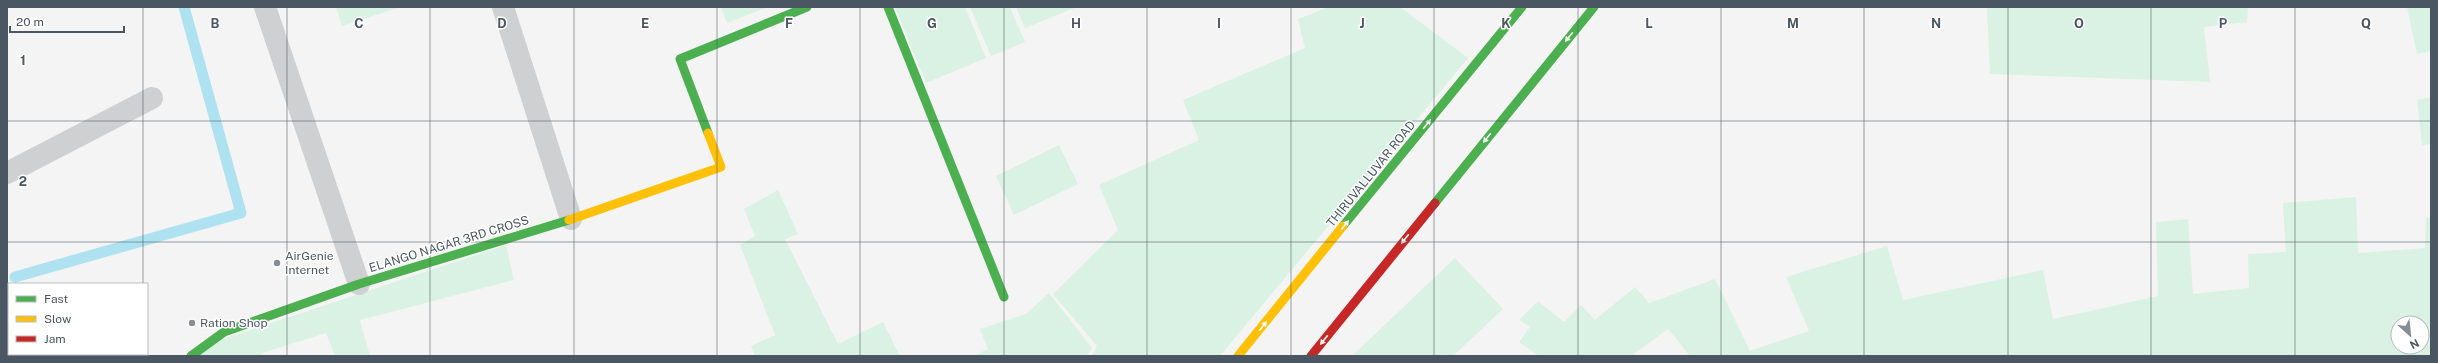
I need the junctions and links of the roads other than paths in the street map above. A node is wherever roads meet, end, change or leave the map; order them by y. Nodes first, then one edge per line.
1 (265, 7) edge
2 (503, 7) edge
3 (807, 7) edge
4 (888, 7) edge
5 (1522, 7) edge
6 (1594, 7) edge
7 (152, 98) dead end
8 (7, 173) edge
9 (571, 219) junction
10 (359, 284) junction
11 (1004, 297) dead end
12 (191, 356) edge
13 (1238, 356) edge
14 (1311, 356) edge

1 - 10 street
2 - 9 street
3 - 9 street, ELANGO NAGAR 3RD CROSS
4 - 11 street
13 -> 5 street, THIRUVALLUVAR ROAD
6 -> 14 street
7 - 8 street
9 - 10 street, ELANGO NAGAR 3RD CROSS
10 - 12 street, ELANGO NAGAR 3RD CROSS

